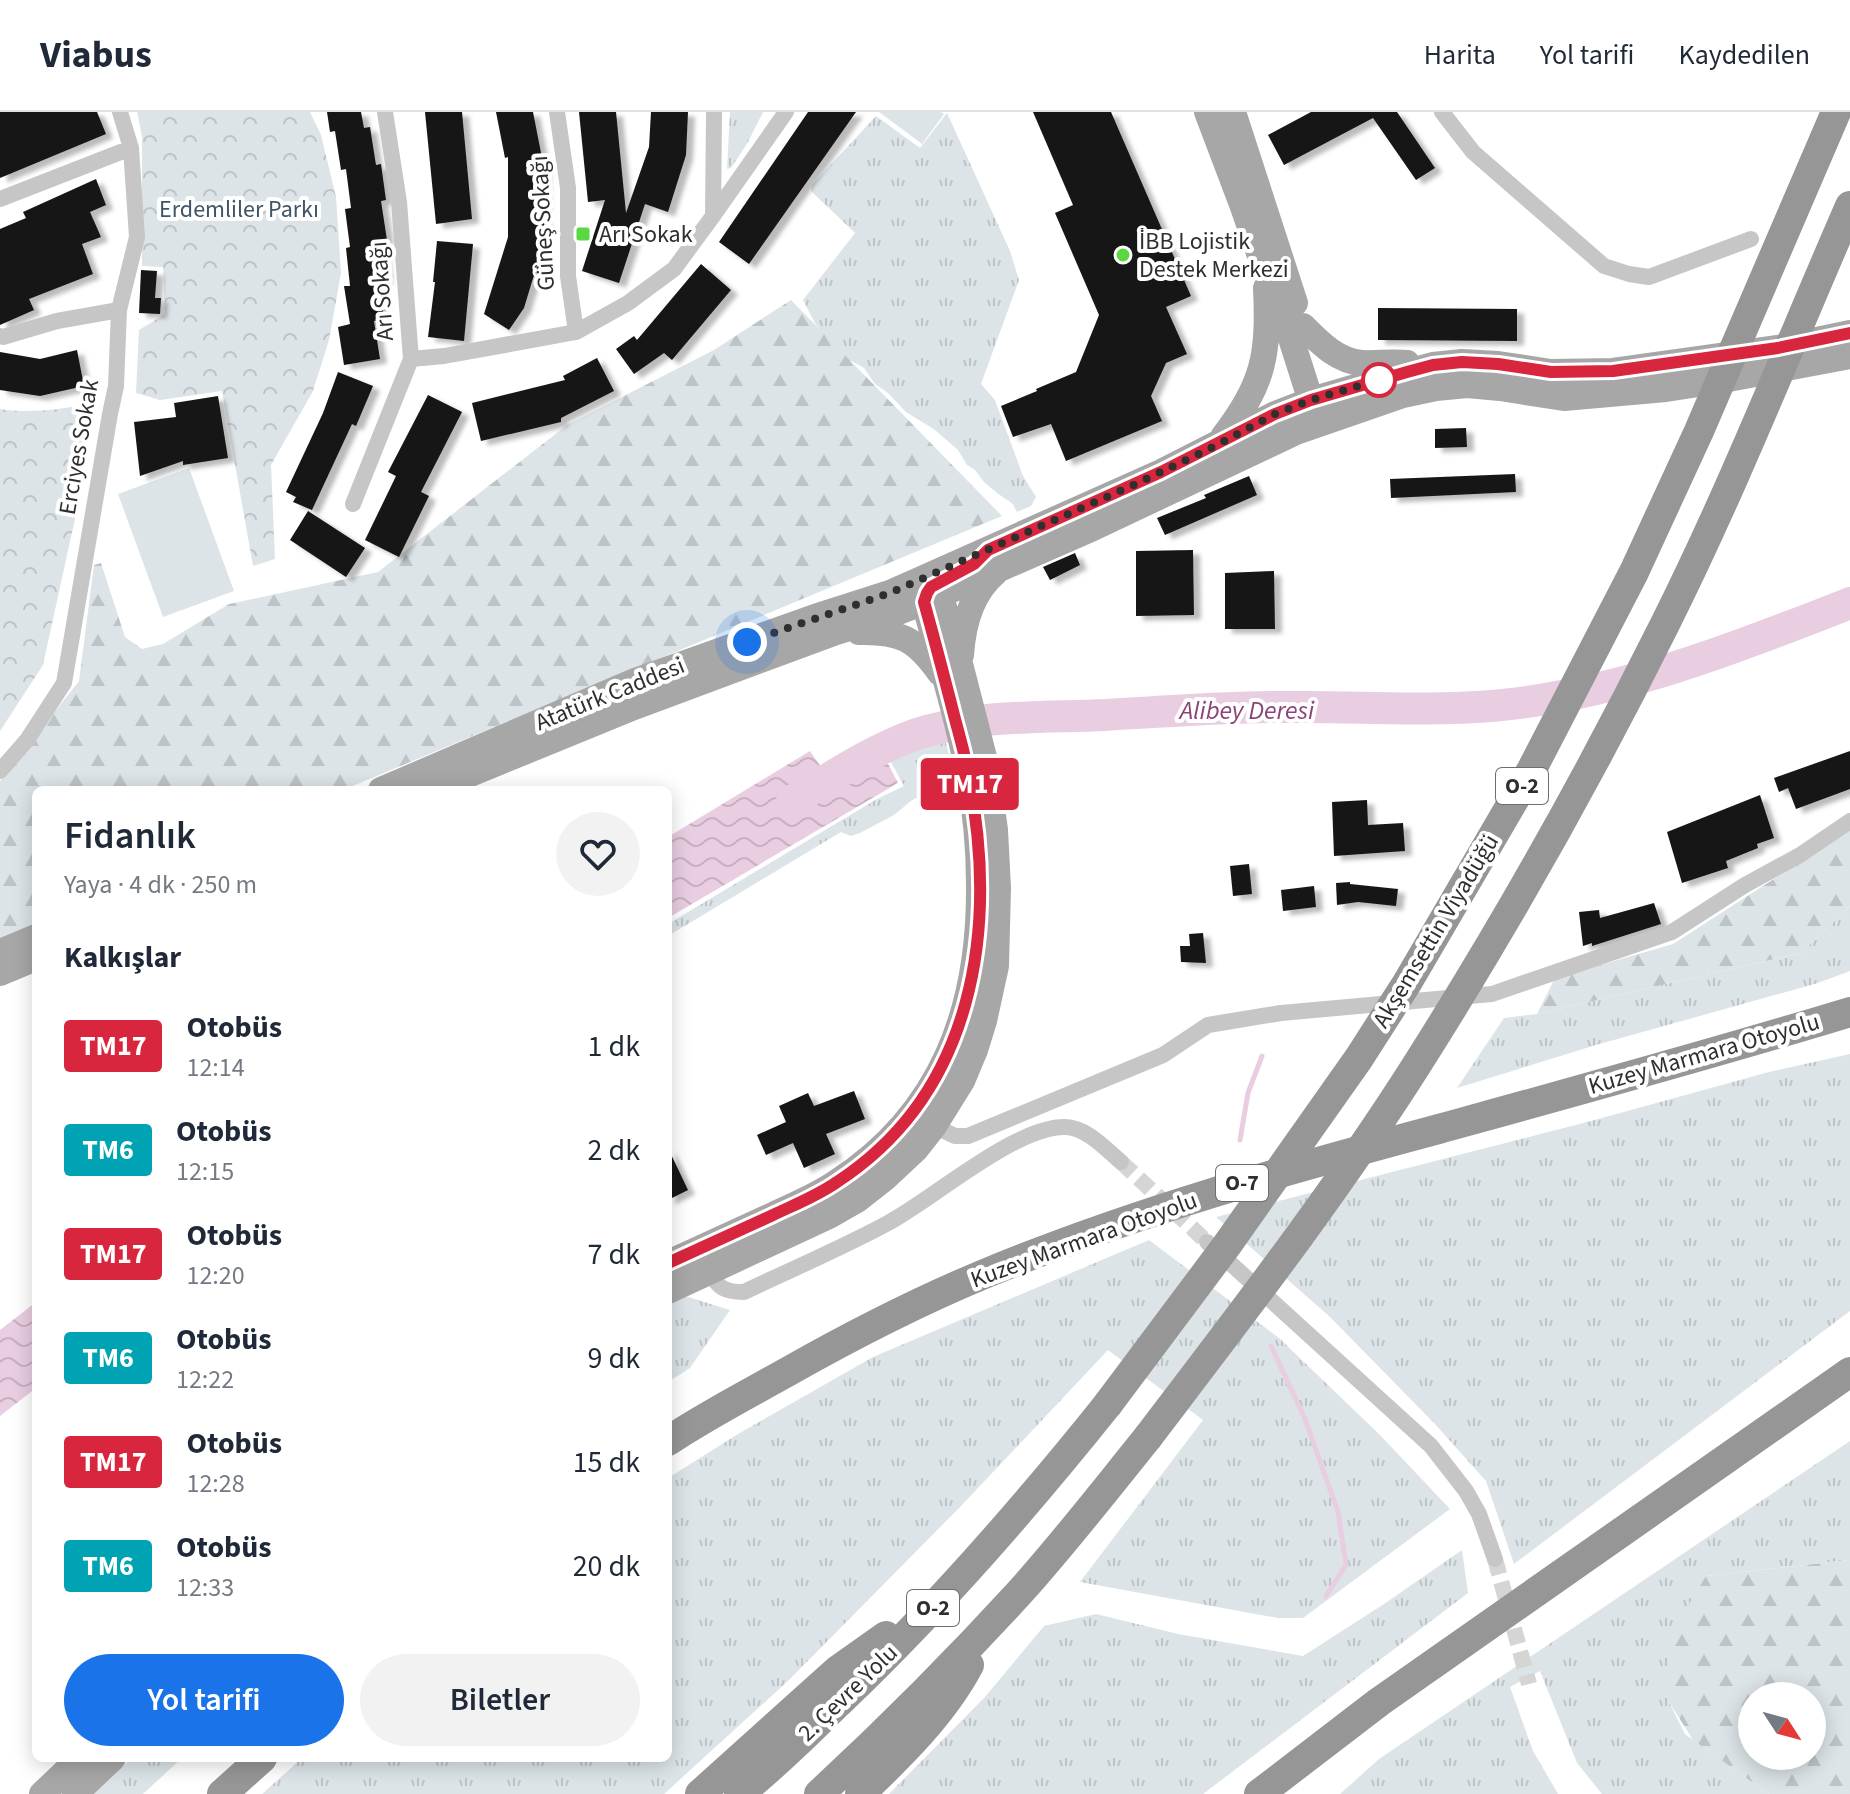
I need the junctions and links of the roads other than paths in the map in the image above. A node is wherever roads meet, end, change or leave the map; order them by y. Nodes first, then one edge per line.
1 (120, 112) edge
2 (385, 112) edge
3 (557, 112) edge
4 (714, 112) edge
5 (786, 112) edge
6 (1207, 112) edge
7 (1233, 112) edge
8 (1442, 112) edge
9 (1836, 112) edge
10 (131, 148) junction
11 (0, 199) edge
12 (1850, 206) edge
13 (713, 216) junction
14 (1751, 239) dead end
15 (1266, 273) junction
16 (119, 310) junction
17 (1303, 326) junction
18 (576, 332) junction
19 (1850, 333) edge
20 (0, 336) edge
21 (1850, 356) edge
22 (411, 359) junction
23 (1433, 365) junction
24 (1321, 410) junction
25 (1217, 445) junction
26 (353, 504) dead end
27 (993, 560) junction
28 (927, 592) junction
29 (836, 632) junction
30 (952, 681) junction
31 (977, 770) junction
32 (0, 771) edge
33 (390, 786) edge
34 (441, 786) edge
35 (1850, 821) edge
36 (32, 939) edge
37 (0, 952) edge
38 (32, 960) edge
39 (0, 973) edge
40 (1850, 1012) edge
41 (1061, 1098) junction
42 (934, 1126) junction
43 (1067, 1127) junction
44 (1121, 1162) tunnel mouth
45 (1207, 1242) tunnel mouth
46 (740, 1244) junction
47 (704, 1260) junction
48 (672, 1263) edge
49 (672, 1288) edge
50 (1850, 1372) edge
51 (1108, 1404) joint
52 (672, 1438) edge
53 (1495, 1559) tunnel mouth
54 (947, 1595) junction
55 (992, 1623) junction
56 (76, 1762) edge
57 (109, 1762) edge
58 (258, 1762) edge
59 (225, 1792) edge
60 (42, 1794) edge
61 (75, 1794) edge
62 (700, 1794) edge
63 (739, 1794) edge
64 (819, 1794) edge
65 (860, 1794) edge
66 (1259, 1794) edge

1 - 10 street, Erciyes Sokak
2 - 22 street, Arı Sokağı
3 - 18 street, Güneş Sokağı
4 - 13 street
5 - 13 street
6 - 15 main road
7 - 17 main road
8 - 14 street
9 - 51 highway, Akşemsettin Viyadüğü / O-2, bridge
10 - 11 street
10 - 16 street, Erciyes Sokak
12 - 55 highway, O-2, bridge
13 - 18 street
15 - 24 main road
15 - 25 main road
16 - 20 street
16 - 32 street, Erciyes Sokak
17 - 23 main road
17 - 24 main road
18 - 22 street
19 - 23 main road
21 - 24 main road
22 - 26 street, Arı Sokağı
23 - 24 main road
24 - 25 main road, Atatürk Caddesi
24 - 27 main road, Atatürk Caddesi
25 - 27 main road, Atatürk Caddesi
27 - 28 main road, Atatürk Caddesi
27 - 30 main road
28 - 29 main road, Atatürk Caddesi
28 - 30 main road
28 - 33 main road, Atatürk Caddesi
29 - 30 main road
29 - 34 main road, Atatürk Caddesi
30 - 31 main road
31 - 42 main road
31 - 46 main road
35 - 41 street
36 - 37 main road
38 - 39 main road
40 - 52 highway, Kuzey Marmara Otoyolu / O-7
41 - 42 street
41 - 43 street
42 - 46 main road
43 - 44 street
43 - 47 street
45 - 53 street
46 - 47 main road
47 - 48 main road
47 - 49 main road
50 - 66 highway
51 - 54 highway, 2. Çevre Yolu / O-2
54 - 62 highway
54 - 63 highway, 2. Çevre Yolu / O-2
55 - 64 highway, O-2
55 - 65 highway
56 - 60 main road
57 - 61 main road
58 - 59 highway

